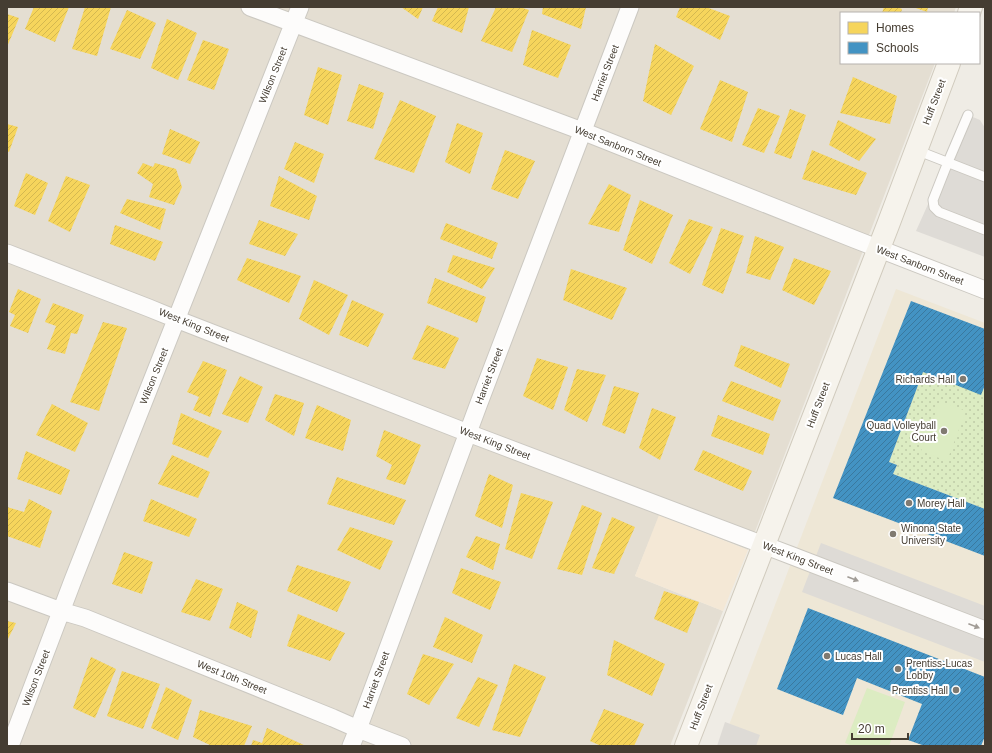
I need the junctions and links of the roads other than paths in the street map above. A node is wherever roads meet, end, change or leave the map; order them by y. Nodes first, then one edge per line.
1 (250, 7) edge
2 (300, 7) edge
3 (630, 7) edge
4 (294, 24) junction
5 (949, 64) edge
6 (968, 115) dead end
7 (582, 131) junction
8 (916, 150) junction
9 (948, 162) junction
10 (985, 177) edge
11 (985, 230) edge
12 (879, 249) junction
13 (7, 253) edge
14 (985, 290) edge
15 (176, 319) junction
16 (468, 433) junction
17 (764, 545) junction
18 (7, 591) edge
19 (61, 611) junction
20 (985, 630) edge
21 (358, 730) junction
22 (10, 746) edge
23 (351, 746) edge
24 (402, 746) edge
25 (686, 746) edge

1 - 4 street, West Sanborn Street
2 - 4 street, Wilson Street
3 - 7 street, Harriet Street
4 - 7 street, West Sanborn Street
4 - 15 street, Wilson Street
5 - 8 main road, Huff Street
6 - 9 lane
7 - 12 street, West Sanborn Street
7 - 16 street, Harriet Street
8 - 9 lane
8 - 12 main road, Huff Street
9 - 10 lane
9 - 11 lane
12 - 14 street, West Sanborn Street
12 - 17 main road, Huff Street
13 - 15 street, West King Street
15 - 16 street, West King Street
15 - 19 street, Wilson Street
16 - 17 street, West King Street
16 - 21 street, Harriet Street
17 -> 20 street, West King Street
17 - 25 main road, Huff Street
18 - 19 street, West 10th Street
19 - 21 street, West 10th Street
19 - 22 street, Wilson Street
21 - 23 street, Harriet Street
21 - 24 street, West 10th Street

